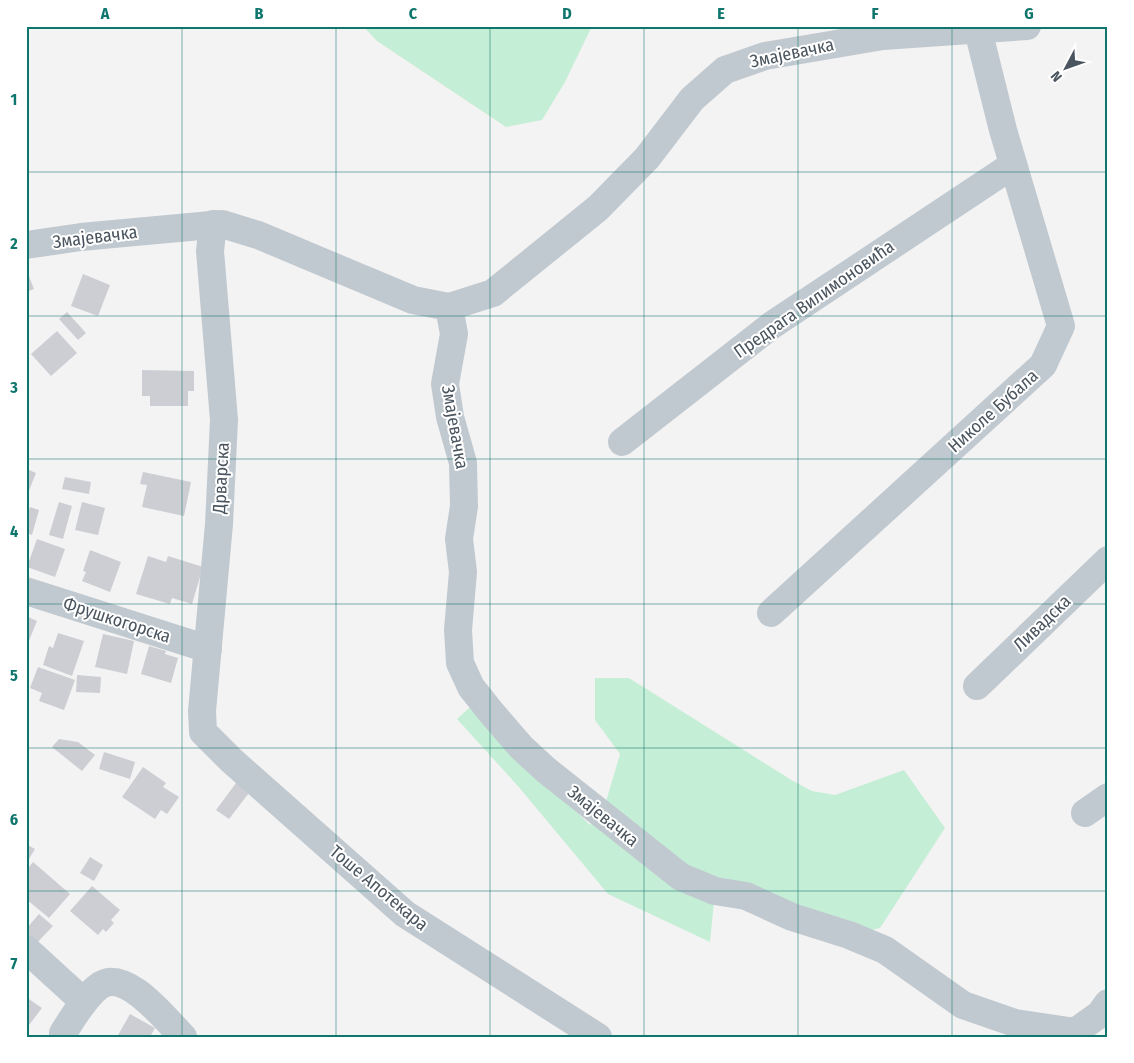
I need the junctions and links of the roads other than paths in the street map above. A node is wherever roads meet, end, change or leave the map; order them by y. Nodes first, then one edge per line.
1 (1027, 26) edge
2 (898, 30) edge
3 (978, 30) junction
4 (1013, 165) junction
5 (213, 224) junction
6 (26, 245) edge
7 (449, 307) junction
8 (622, 442) dead end
9 (1108, 560) edge
10 (26, 591) edge
11 (772, 613) dead end
12 (208, 649) junction
13 (977, 686) dead end
14 (203, 732) joint
15 (1108, 798) edge
16 (1085, 813) dead end
17 (26, 949) edge
18 (84, 1002) junction
19 (1108, 1003) edge
20 (63, 1033) dead end
21 (183, 1037) edge
22 (598, 1037) edge

1 - 3 street, Змајевачка
2 - 3 street, Змајевачка
2 - 7 street, Змајевачка
3 - 4 street, Николе Бубала
4 - 8 street, Предрага Вилимоновића
4 - 11 street, Николе Бубала
5 - 6 street, Змајевачка
5 - 7 street, Змајевачка
5 - 12 street, Дрварска
7 - 19 street, Змајевачка
9 - 13 street, Ливадска
10 - 12 street, Фрушкогорска
12 - 14 street, Дрварска
14 - 22 street, Тоше Апотекара
15 - 16 street
17 - 18 street
18 - 20 street
18 - 21 street

